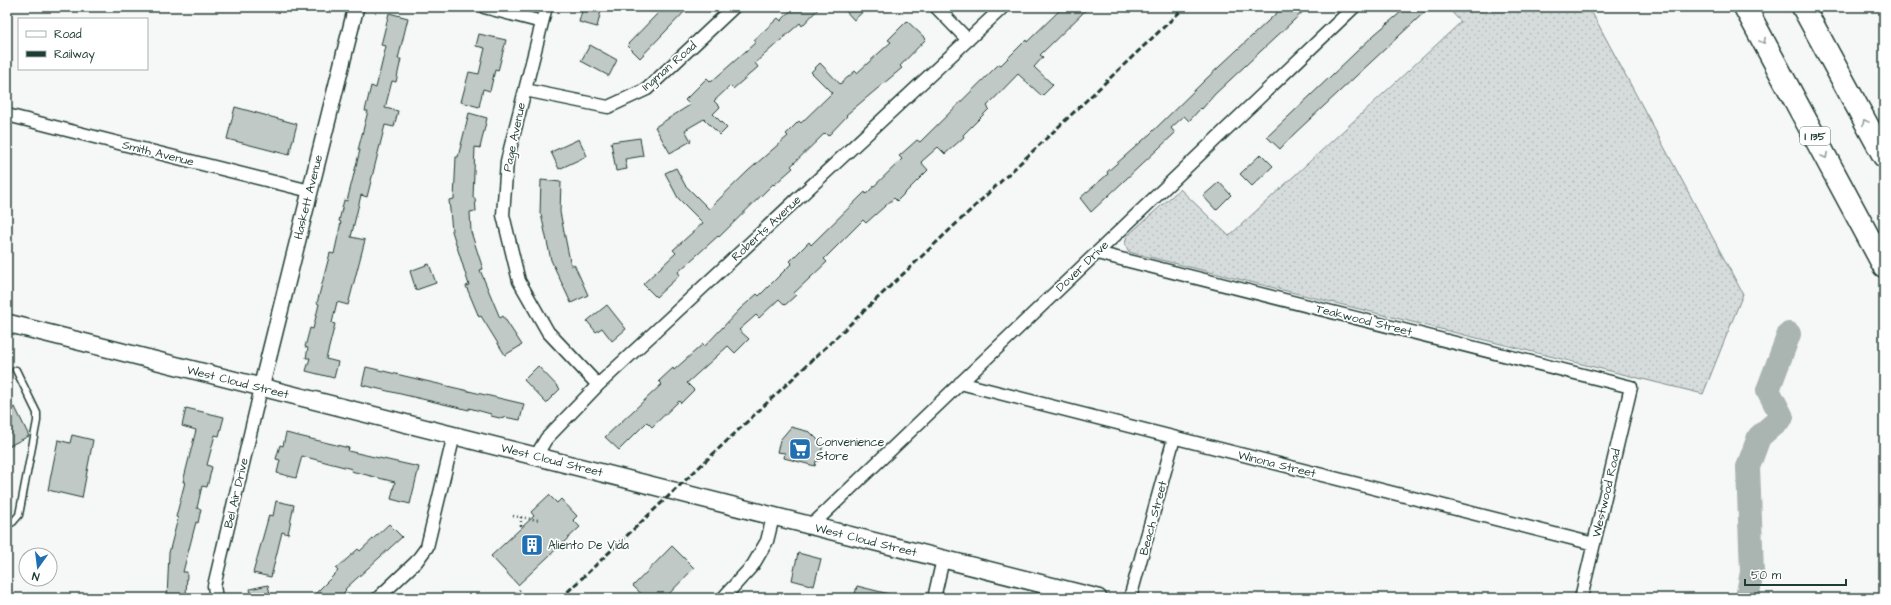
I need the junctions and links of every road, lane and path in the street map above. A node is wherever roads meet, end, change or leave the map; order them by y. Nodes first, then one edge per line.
1 (356, 7) edge
2 (484, 7) edge
3 (546, 7) edge
4 (734, 7) edge
5 (936, 7) edge
6 (1003, 7) edge
7 (1354, 7) edge
8 (1745, 7) edge
9 (1803, 7) edge
10 (542, 22) junction
11 (968, 40) junction
12 (525, 90) junction
13 (7, 115) edge
14 (1884, 156) edge
15 (310, 191) junction
16 (1096, 253) junction
17 (1884, 266) edge
18 (7, 323) edge
19 (16, 370) dead end
20 (960, 383) junction
21 (598, 385) junction
22 (1631, 387) joint
23 (261, 388) junction
24 (454, 435) junction
25 (1174, 438) junction
26 (536, 456) junction
27 (513, 516) dead end
28 (521, 517) junction
29 (773, 517) junction
30 (538, 520) dead end
31 (7, 525) edge
32 (811, 526) junction
33 (521, 528) dead end
34 (1594, 544) junction
35 (943, 559) junction
36 (521, 589) dead end
37 (516, 593) dead end
38 (216, 598) edge
39 (378, 598) edge
40 (722, 598) edge
41 (934, 598) edge
42 (1098, 598) edge
43 (1130, 598) edge
44 (1581, 598) edge

1 - 15 street, Haskett Avenue
2 - 10 street
3 - 10 street, Page Avenue
4 - 12 street, Ingman Road
5 - 11 street
6 - 11 street, Roberts Avenue
7 - 16 street, Dover Drive
8 -> 17 highway, I 135
14 -> 9 highway
10 - 12 street, Page Avenue
11 - 21 street, Roberts Avenue
12 - 21 street, Page Avenue
13 - 15 street, Smith Avenue
15 - 23 street, Haskett Avenue
16 - 20 street, Dover Drive
16 - 22 street, Teakwood Street
18 - 23 main road, West Cloud Street
19 - 31 lane
20 - 25 street, Winona Street
20 - 32 street, Dover Drive
21 - 26 street, Roberts Avenue
22 - 34 street, Westwood Road
23 - 24 main road, West Cloud Street
23 - 38 street, Bel Air Drive
24 - 26 main road, West Cloud Street
24 - 39 street
25 - 34 street, Winona Street
25 - 43 street, Beach Street
26 - 29 main road, West Cloud Street
27 - 28 path
28 - 30 path
28 - 33 path
29 - 32 main road, West Cloud Street
29 - 40 street
32 - 35 main road, West Cloud Street
34 - 44 street, Westwood Road
35 - 41 street
35 - 42 main road, West Cloud Street
36 - 37 path

